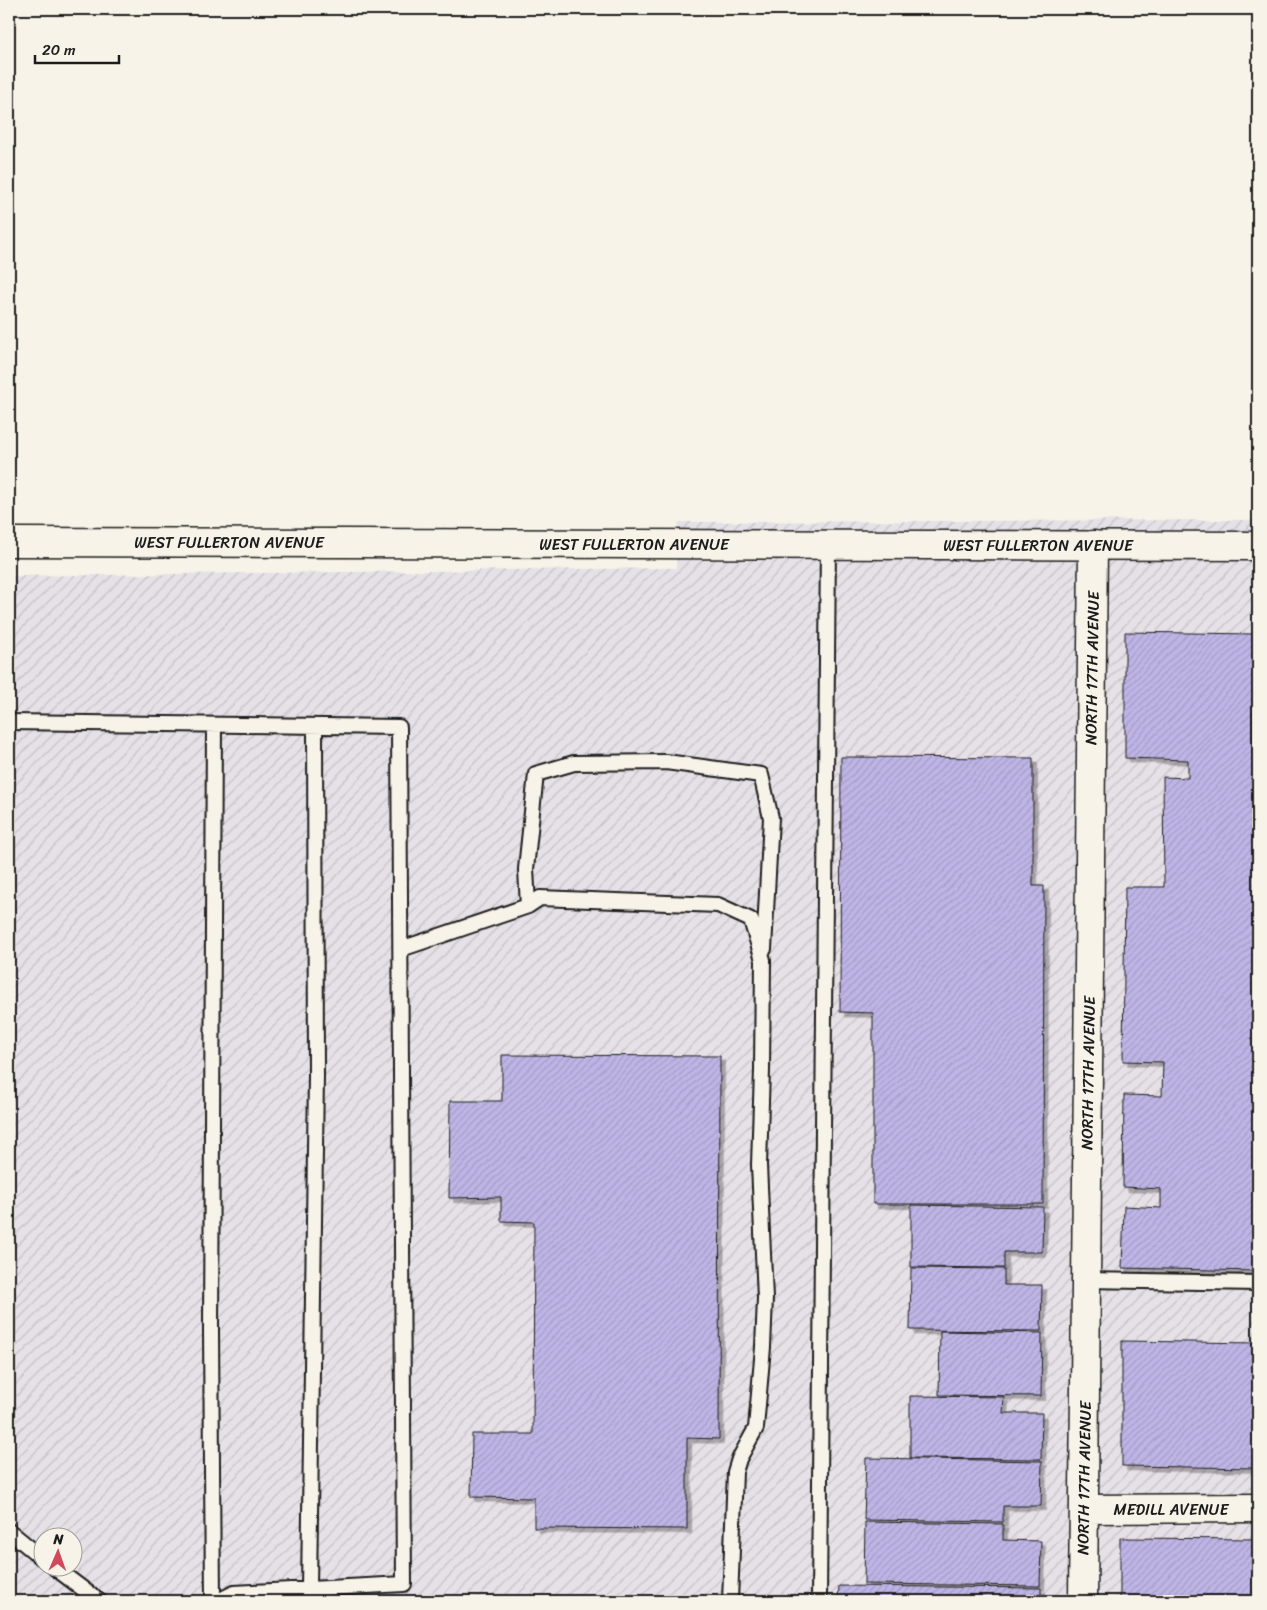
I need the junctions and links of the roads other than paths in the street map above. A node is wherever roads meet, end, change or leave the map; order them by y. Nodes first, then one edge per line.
1 (9, 542) edge
2 (828, 544) junction
3 (1093, 545) junction
4 (1258, 546) edge
5 (9, 722) edge
6 (214, 725) junction
7 (315, 726) junction
8 (528, 906) junction
9 (401, 949) junction
10 (763, 960) junction
11 (1086, 1280) junction
12 (1258, 1283) edge
13 (1258, 1508) edge
14 (1084, 1509) junction
15 (9, 1530) edge
16 (32, 1550) edge
17 (68, 1578) edge
18 (309, 1589) junction
19 (98, 1601) edge
20 (213, 1601) edge
21 (218, 1601) edge
22 (730, 1601) edge
23 (819, 1601) edge
24 (1083, 1601) edge

1 - 2 street, WEST FULLERTON AVENUE
2 - 3 street, WEST FULLERTON AVENUE
2 - 23 lane
3 - 4 street, WEST FULLERTON AVENUE
3 - 11 street, NORTH 17TH AVENUE
5 - 6 lane
6 - 7 lane
6 - 20 lane
7 - 9 lane
7 - 18 lane
8 - 9 lane
8 - 10 lane
8 - 10 lane
9 - 18 lane
10 - 22 lane
11 - 12 lane
11 - 14 street, NORTH 17TH AVENUE
13 - 14 street, MEDILL AVENUE
14 - 24 street, NORTH 17TH AVENUE
15 - 16 lane
17 - 19 lane
18 - 21 lane

